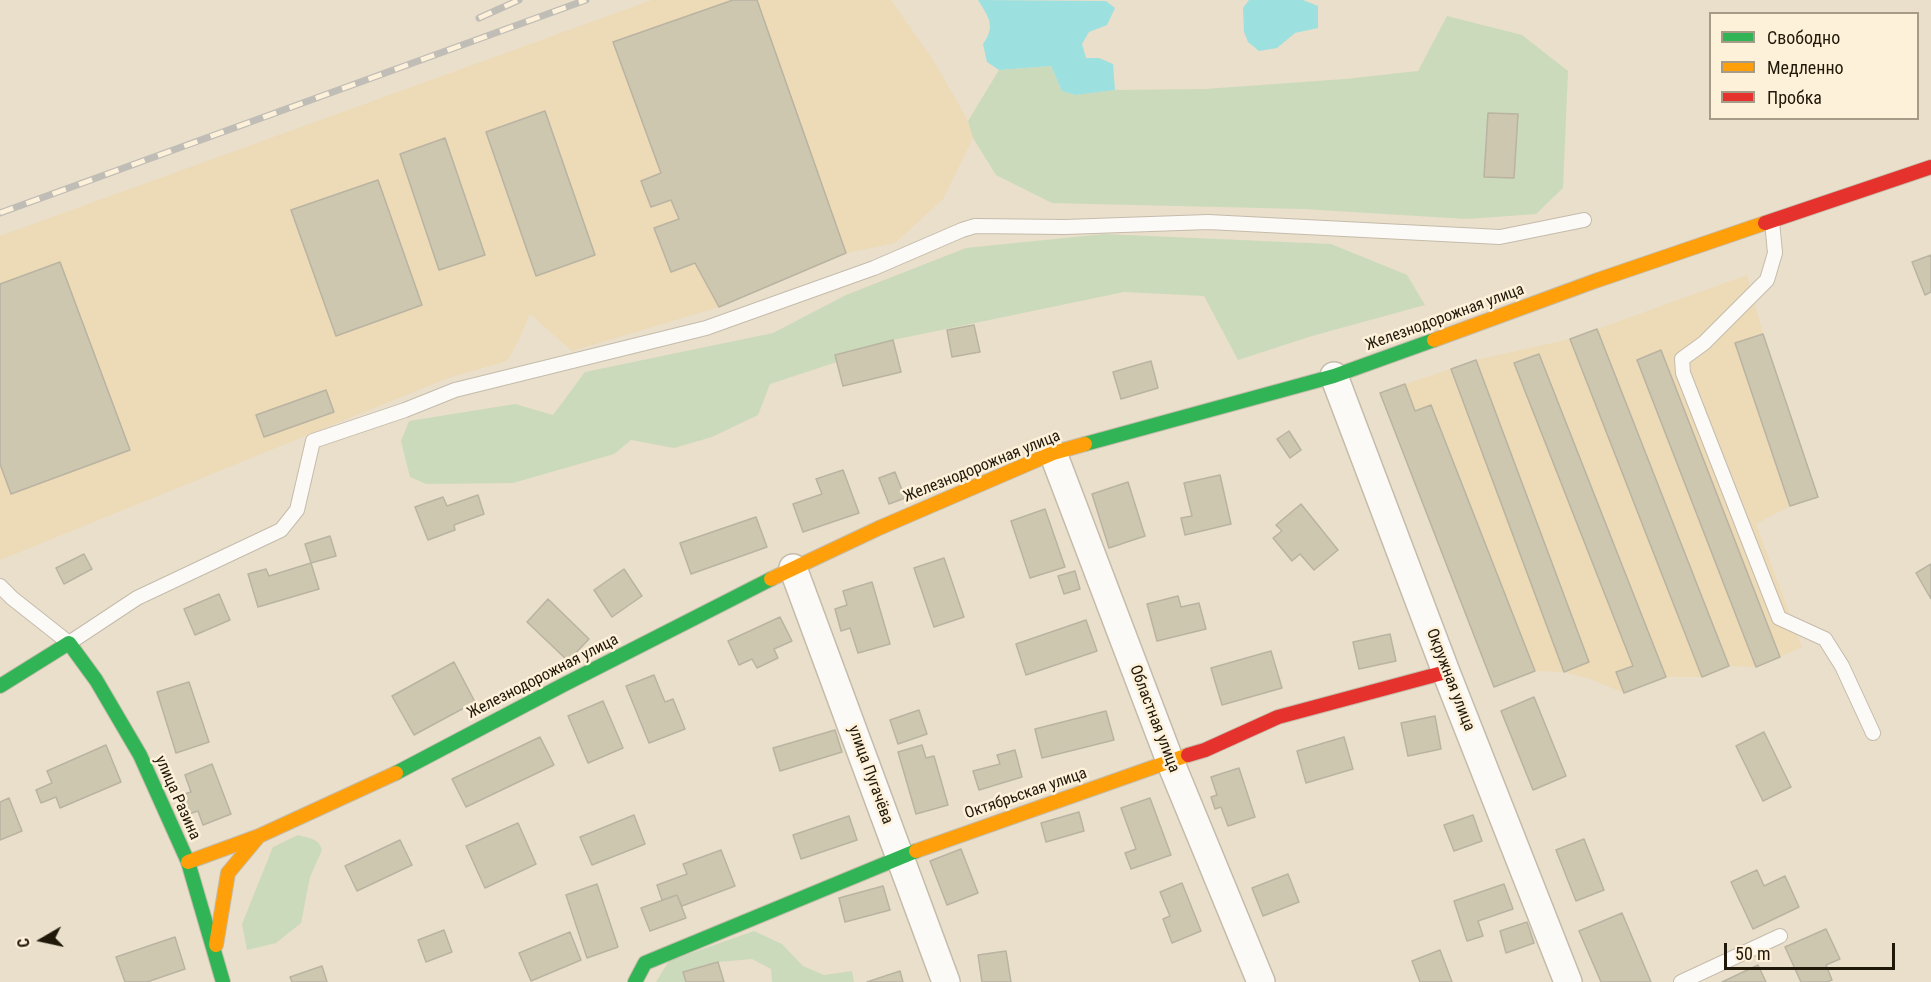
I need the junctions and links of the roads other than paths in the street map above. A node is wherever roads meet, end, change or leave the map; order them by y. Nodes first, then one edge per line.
1 (1931, 167) edge
2 (1584, 220) dead end
3 (1772, 221) junction
4 (1334, 376) junction
5 (1053, 453) junction
6 (793, 568) junction
7 (0, 586) edge
8 (69, 643) junction
9 (1446, 672) junction
10 (0, 686) edge
11 (1873, 733) dead end
12 (1170, 761) junction
13 (259, 836) junction
14 (900, 856) junction
15 (188, 862) junction
16 (1780, 936) dead end
17 (214, 953) junction
18 (223, 982) edge
19 (635, 982) edge
20 (946, 982) edge
21 (1261, 982) edge
22 (1568, 982) edge
23 (1681, 982) edge

1 - 3 street, Железнодорожная улица
2 - 8 lane
3 - 4 street, Железнодорожная улица
3 - 11 lane
4 - 5 street, Железнодорожная улица
4 - 9 street, Окружная улица
5 - 6 street, Железнодорожная улица
5 - 12 street, Областная улица
6 - 13 street, Железнодорожная улица
6 - 14 street, улица Пугачёва
7 - 8 lane
8 - 10 street
8 - 15 street, улица Разина
9 - 12 street, Октябрьская улица
9 - 22 street, Окружная улица
12 - 14 street, Октябрьская улица
12 - 21 street, Областная улица
13 - 15 street, Железнодорожная улица
13 - 17 street
14 - 19 street, Октябрьская улица
14 - 20 street, улица Пугачёва
15 - 17 street, улица Разина
16 - 23 lane
17 - 18 street, улица Разина

